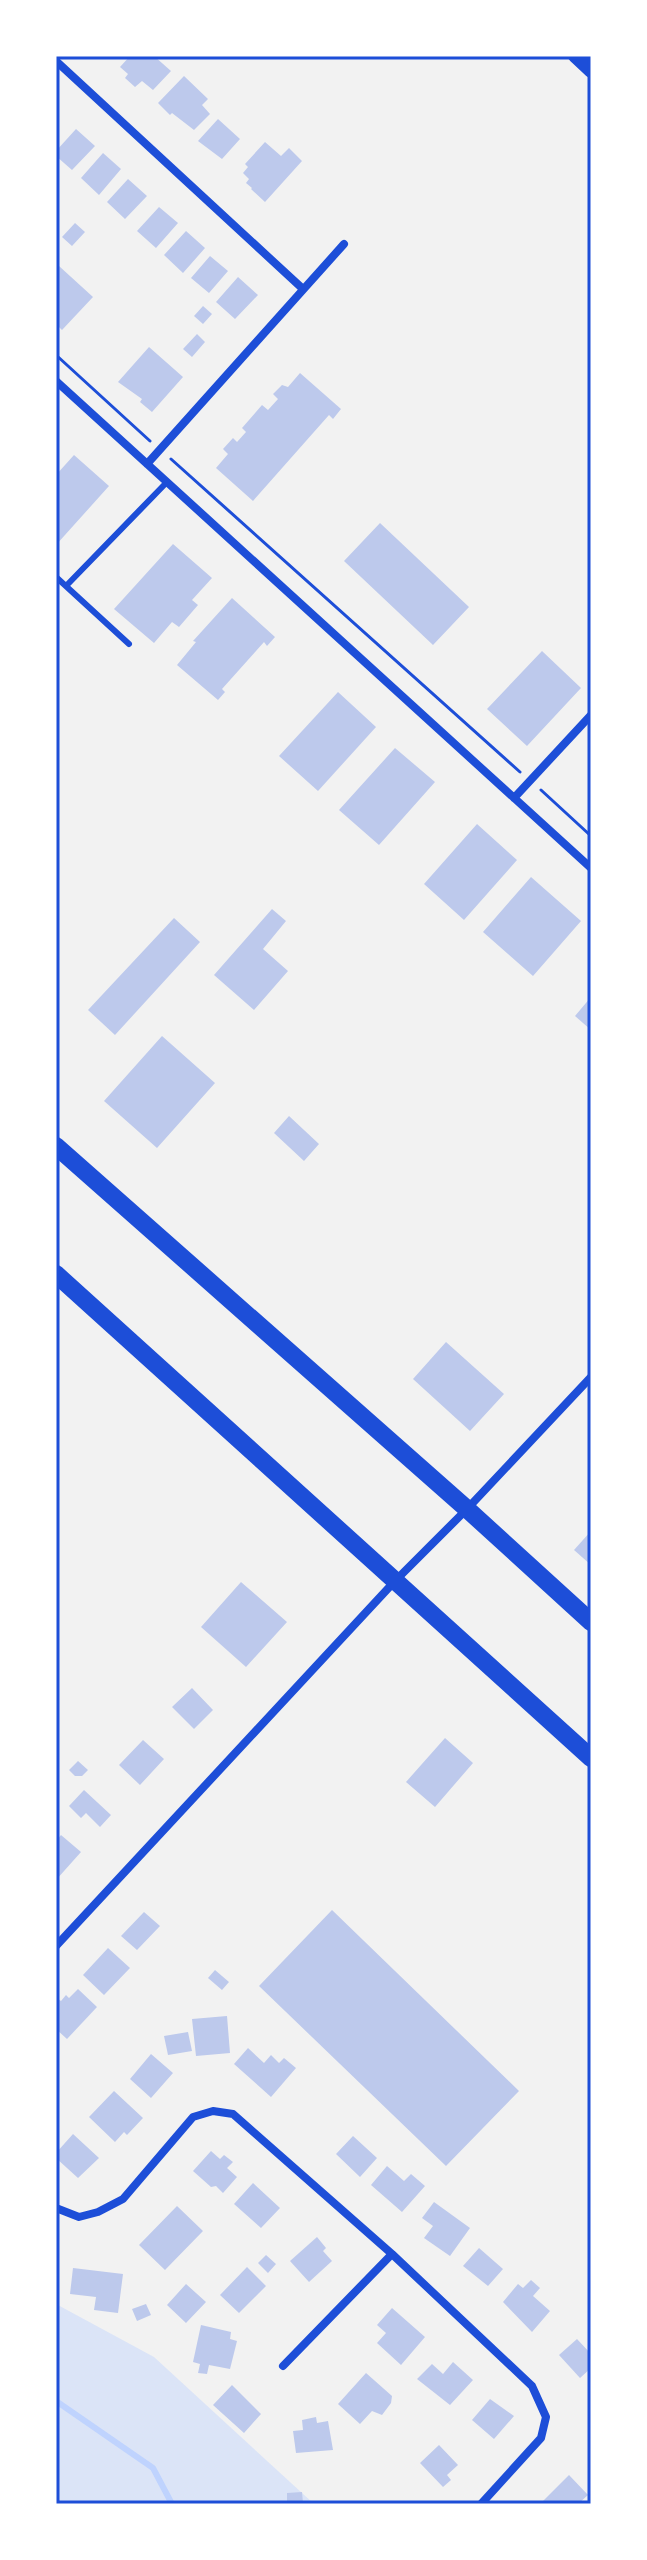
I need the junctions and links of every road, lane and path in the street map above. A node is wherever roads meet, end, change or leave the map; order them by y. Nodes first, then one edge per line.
1 (575, 56) edge
2 (56, 61) edge
3 (591, 71) edge
4 (344, 244) dead end
5 (303, 289) junction
6 (56, 355) edge
7 (56, 381) edge
8 (160, 449) junction
9 (147, 464) junction
10 (167, 482) junction
11 (56, 577) edge
12 (66, 586) junction
13 (129, 644) dead end
14 (591, 715) edge
15 (530, 781) junction
16 (514, 798) junction
17 (591, 836) edge
18 (591, 868) edge
19 (56, 1146) edge
20 (56, 1274) edge
21 (591, 1377) edge
22 (467, 1509) junction
23 (395, 1581) junction
24 (591, 1622) edge
25 (591, 1758) edge
26 (56, 1946) edge
27 (56, 2208) edge
28 (392, 2254) junction
29 (283, 2366) dead end
30 (481, 2504) edge

1 - 3 street
2 - 5 street
4 - 5 street
5 - 8 street
6 - 8 path
7 - 9 street
8 - 9 street
8 - 15 path
9 - 10 street
10 - 12 lane
10 - 16 street
11 - 12 lane
12 - 13 lane
14 - 15 street
15 - 16 street
15 - 17 path
16 - 18 street
19 - 22 main road
20 - 23 main road
21 - 22 street
22 - 23 street
22 - 24 main road
23 - 25 main road
23 - 26 street
27 - 28 street
28 - 29 street
28 - 30 street

